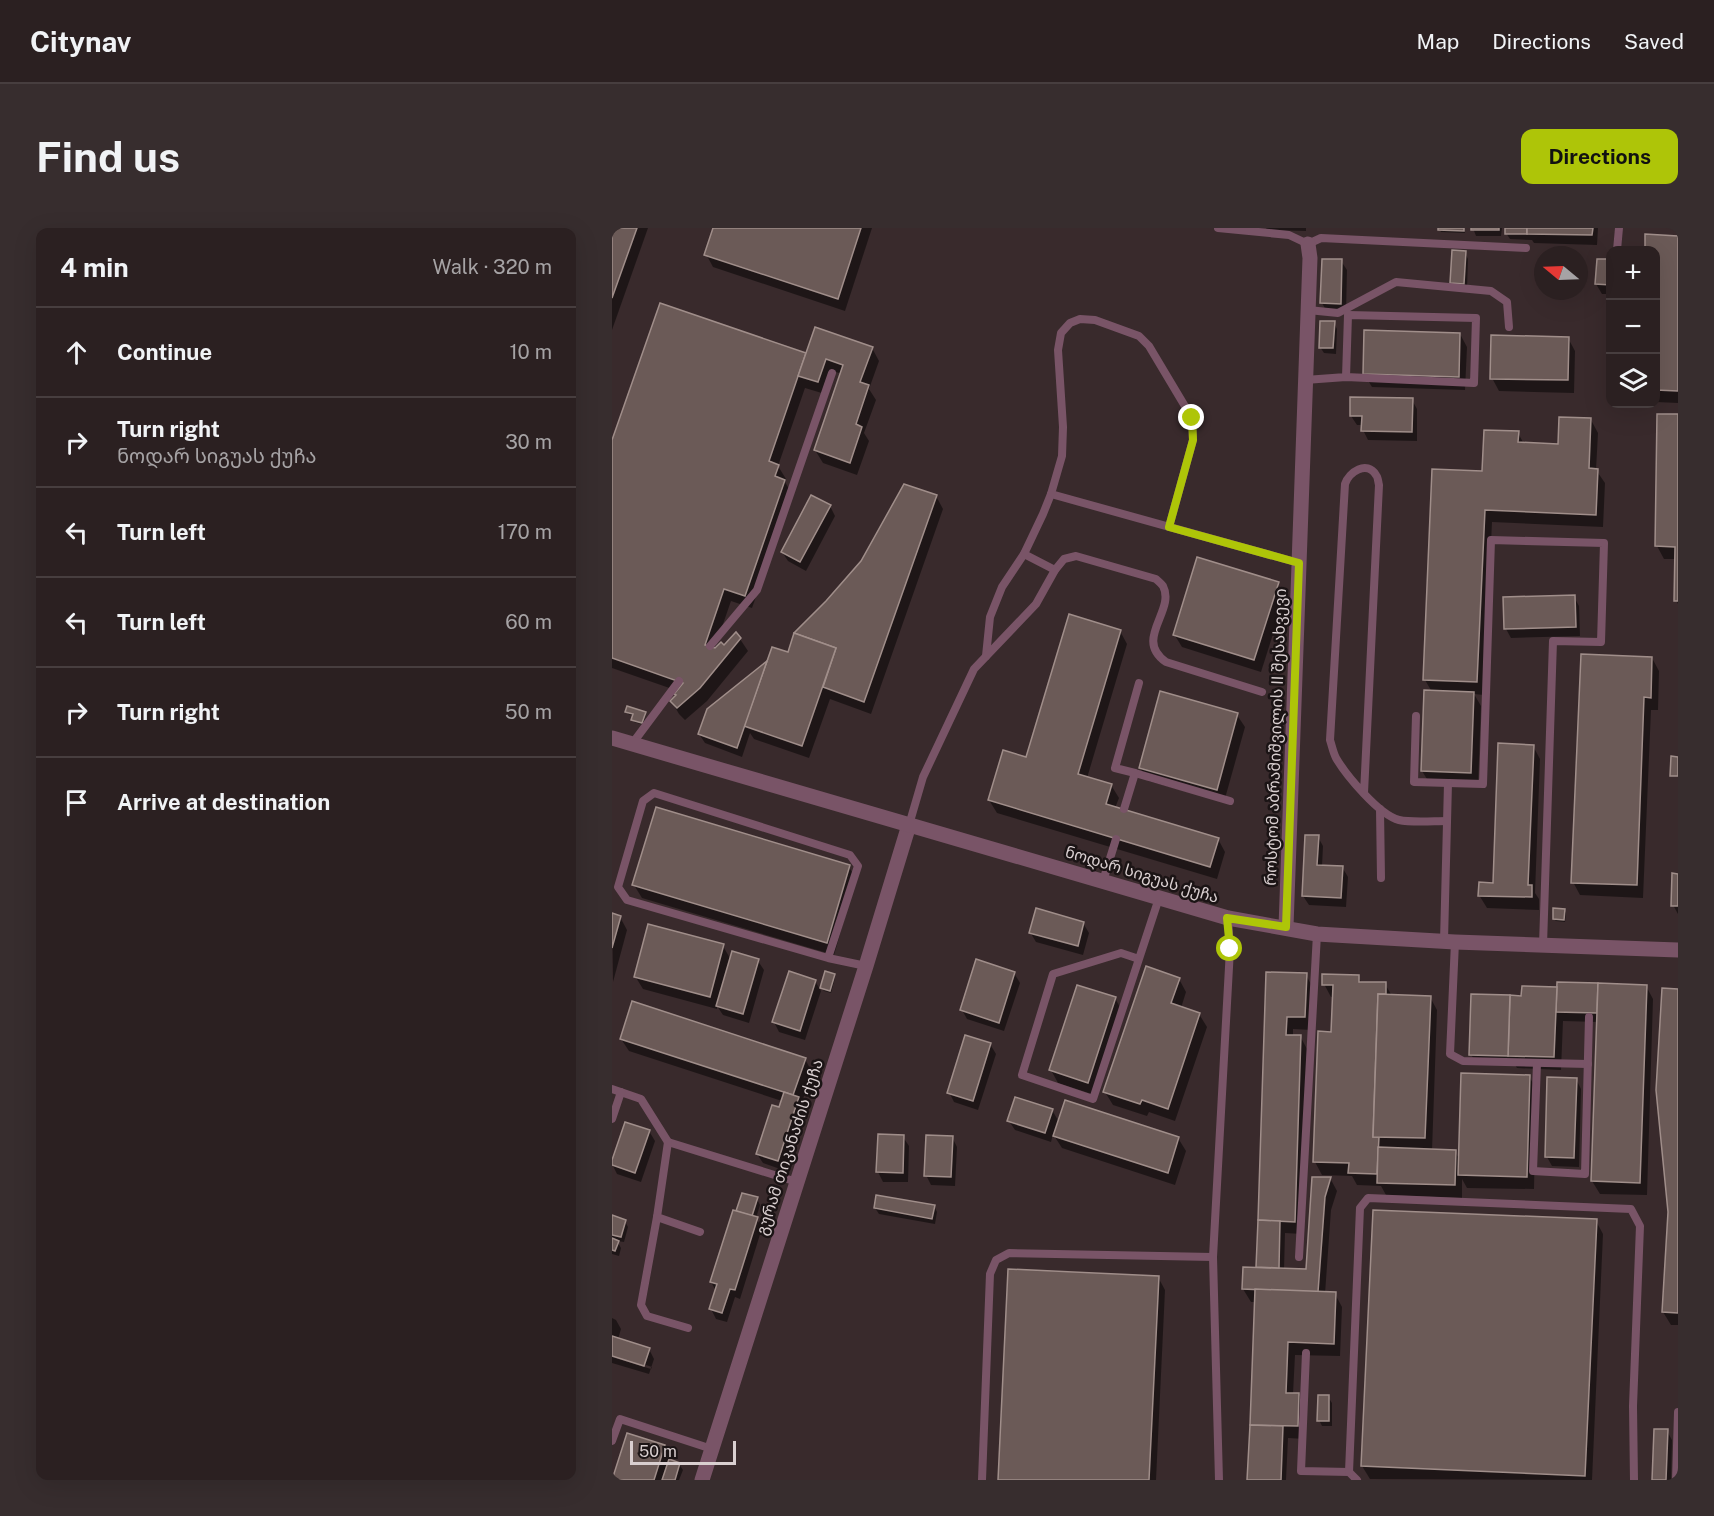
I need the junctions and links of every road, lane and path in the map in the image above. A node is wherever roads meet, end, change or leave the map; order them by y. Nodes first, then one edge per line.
1 (1218, 228) edge
2 (1618, 228) edge
3 (1308, 243) junction
4 (1617, 246) edge
5 (1526, 248) dead end
6 (1308, 310) junction
7 (1509, 327) dead end
8 (832, 373) dead end
9 (1346, 377) junction
10 (1305, 380) junction
11 (1051, 494) junction
12 (1169, 527) junction
13 (1024, 554) junction
14 (1299, 563) junction
15 (1055, 570) junction
16 (710, 646) dead end
17 (986, 656) junction
18 (679, 681) dead end
19 (1139, 683) dead end
20 (1262, 692) dead end
21 (1416, 716) dead end
22 (612, 738) edge
23 (632, 744) junction
24 (1135, 773) junction
25 (1448, 783) junction
26 (1364, 793) junction
27 (1230, 801) dead end
28 (1124, 809) dead end
29 (1380, 809) junction
30 (1447, 821) junction
31 (909, 825) junction
32 (1116, 839) dead end
33 (1381, 878) dead end
34 (1103, 881) junction
35 (1159, 898) junction
36 (1227, 918) junction
37 (1286, 927) junction
38 (1317, 934) junction
39 (1449, 941) junction
40 (1543, 945) junction
41 (1678, 950) edge
42 (828, 958) junction
43 (1139, 959) junction
44 (866, 966) junction
45 (1589, 1017) dead end
46 (1537, 1063) junction
47 (1588, 1064) junction
48 (612, 1089) edge
49 (621, 1092) junction
50 (612, 1119) edge
51 (668, 1142) junction
52 (797, 1182) junction
53 (657, 1217) junction
54 (700, 1232) dead end
55 (1213, 1257) junction
56 (1299, 1257) dead end
57 (688, 1328) dead end
58 (1306, 1353) dead end
59 (1678, 1412) edge
60 (612, 1441) edge
61 (712, 1449) junction
62 (1349, 1472) junction
63 (702, 1480) edge
64 (982, 1480) edge
65 (1219, 1480) edge
66 (1357, 1480) edge
67 (1634, 1480) edge
68 (1676, 1480) edge

1 - 3 lane
2 - 4 lane
3 - 5 lane
3 - 6 street, როსტომ აბრამიშვილის II შესახვევი
6 - 7 lane
6 - 10 street, როსტომ აბრამიშვილის II შესახვევი
8 - 16 lane
9 - 9 lane
9 - 10 lane
10 - 14 street, როსტომ აბრამიშვილის II შესახვევი
11 - 12 lane
11 - 12 lane
11 - 13 lane
12 - 14 lane
13 - 15 lane
13 - 17 lane
14 - 37 street, როსტომ აბრამიშვილის II შესახვევი
15 - 17 lane
15 - 20 lane
17 - 31 lane
18 - 23 lane
19 - 24 lane
21 - 25 lane
22 - 23 street, ნოდარ სიგუას ქუჩა
23 - 31 street, ნოდარ სიგუას ქუჩა
24 - 27 lane
24 - 28 lane
25 - 30 lane
25 - 40 lane
26 - 26 lane
26 - 29 lane
29 - 30 lane
29 - 33 lane
30 - 39 lane
31 - 34 street, ნოდარ სიგუას ქუჩა
31 - 44 street, გურამ თიკანაძის ქუჩა
32 - 34 lane
34 - 35 street, ნოდარ სიგუას ქუჩა
35 - 36 street, ნოდარ სიგუას ქუჩა
35 - 43 lane
36 - 37 street, ნოდარ სიგუას ქუჩა
36 - 55 lane
37 - 38 street, ნოდარ სიგუას ქუჩა
38 - 39 street, ნოდარ სიგუას ქუჩა
38 - 56 lane
39 - 40 street, ნოდარ სიგუას ქუჩა
39 - 46 lane
40 - 41 street, ნოდარ სიგუას ქუჩა
42 - 42 lane
42 - 44 lane
43 - 43 lane
44 - 52 street, გურამ თიკანაძის ქუჩა
45 - 47 lane
46 - 47 lane
46 - 47 lane
48 - 49 lane
49 - 50 lane
49 - 51 lane
51 - 52 lane
51 - 53 lane
52 - 61 street, გურამ თიკანაძის ქუჩა
53 - 54 lane
53 - 57 lane
55 - 64 lane
55 - 65 lane
58 - 62 lane
59 - 68 lane
60 - 61 lane
61 - 63 street, გურამ თიკანაძის ქუჩა
62 - 66 lane
62 - 67 lane

